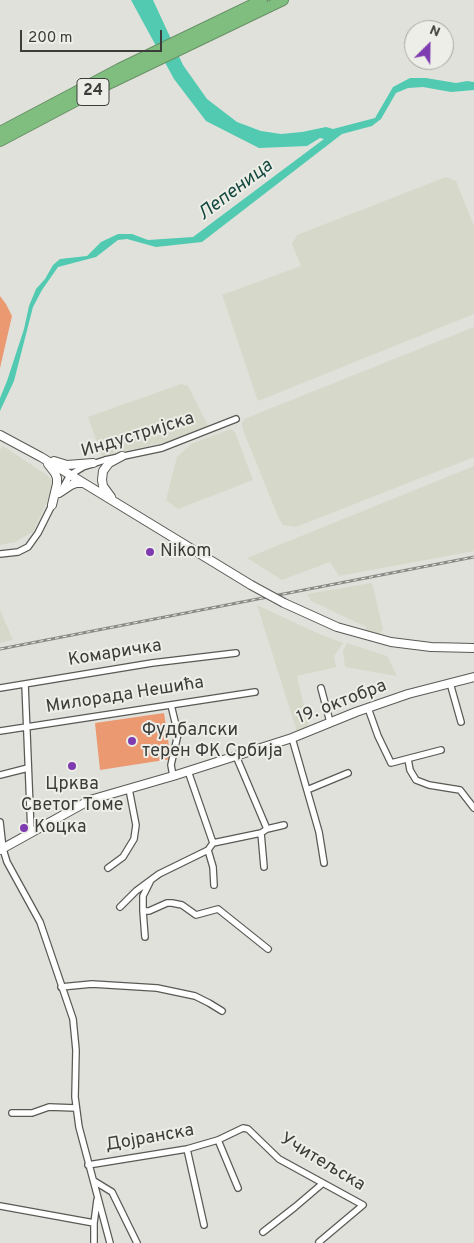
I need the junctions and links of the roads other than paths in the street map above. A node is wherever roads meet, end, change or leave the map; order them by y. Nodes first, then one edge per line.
1 (262, 0) edge
2 (283, 0) edge
3 (176, 46) junction
4 (150, 58) junction
5 (0, 132) edge
6 (0, 141) edge
7 (236, 420) dead end
8 (3, 437) edge
9 (24, 448) junction
10 (122, 456) junction
11 (41, 457) junction
12 (93, 463) junction
13 (70, 475) junction
14 (85, 484) junction
15 (59, 493) junction
16 (114, 501) junction
17 (52, 505) junction
18 (0, 554) edge
19 (474, 648) edge
20 (236, 653) dead end
21 (474, 677) edge
22 (450, 683) junction
23 (25, 684) junction
24 (0, 688) edge
25 (321, 688) dead end
26 (255, 692) dead end
27 (171, 705) junction
28 (368, 708) junction
29 (330, 722) junction
30 (461, 722) dead end
31 (27, 726) junction
32 (0, 732) edge
33 (292, 738) junction
34 (441, 750) dead end
35 (236, 756) junction
36 (408, 759) junction
37 (28, 768) junction
38 (188, 771) junction
39 (348, 773) dead end
40 (0, 775) edge
41 (173, 776) junction
42 (129, 789) junction
43 (307, 790) junction
44 (474, 808) edge
45 (0, 822) edge
46 (284, 825) dead end
47 (264, 831) junction
48 (31, 833) junction
49 (212, 844) junction
50 (2, 850) edge
51 (208, 850) junction
52 (324, 863) dead end
53 (264, 867) dead end
54 (108, 868) dead end
55 (150, 882) junction
56 (214, 885) dead end
57 (120, 907) dead end
58 (143, 911) junction
59 (145, 937) dead end
60 (268, 949) dead end
61 (61, 987) junction
62 (222, 1011) dead end
63 (76, 1108) junction
64 (12, 1113) dead end
65 (242, 1128) joint
66 (218, 1140) junction
67 (187, 1150) junction
68 (88, 1165) junction
69 (94, 1182) junction
70 (322, 1184) junction
71 (238, 1188) dead end
72 (98, 1196) junction
73 (0, 1206) edge
74 (94, 1223) junction
75 (204, 1225) dead end
76 (263, 1232) dead end
77 (94, 1243) edge
78 (110, 1243) edge
79 (137, 1243) edge
80 (320, 1243) edge

1 - 3 highway, 24
2 - 3 highway, 24
3 - 4 highway, 24
4 - 5 highway, 24
4 - 6 highway, 24
7 - 10 street, Индустријска
8 - 9 street
9 - 11 street
9 - 12 street
10 - 12 street, Индустријска
10 - 16 street
11 - 13 street
11 - 17 street
12 - 13 street, Индустријска
13 - 14 street
13 - 15 street, Индустријска
14 - 15 street
14 - 16 street
15 - 17 street, Индустријска
16 - 19 street, bridge
17 - 18 street, Индустријска
20 - 23 street, Комаричка
21 - 22 street, 19. октобра
22 - 28 street, 19. октобра
22 - 30 street
23 - 24 street, Комаричка
23 - 31 street
25 - 29 street
26 - 27 street, Милорада Нешића
27 - 31 street, Милорада Нешића
27 - 41 street
28 - 29 street, 19. октобра
28 - 36 street
29 - 33 street, 19. октобра
31 - 32 street, Милорада Нешића
31 - 37 street
33 - 35 street, 19. октобра
33 - 43 street
34 - 36 street
35 - 38 street, 19. октобра
35 - 47 street
36 - 44 street
37 - 40 street
37 - 48 street
38 - 41 street, 19. октобра
38 - 49 street
39 - 43 street
41 - 42 street, 19. октобра
42 - 48 street, 19. октобра
42 - 54 street
43 - 52 street
45 - 50 street
46 - 47 street
47 - 49 street
47 - 53 street
48 - 50 street, 19. октобра
49 - 51 street
50 - 61 street
51 - 55 street
51 - 56 street
55 - 57 street
55 - 58 street
58 - 59 street
58 - 60 street
61 - 62 street
61 - 63 street
63 - 64 street
63 - 68 street
65 - 66 street, Дојранска
65 - 70 street, Учитељска
66 - 67 street, Дојранска
66 - 71 street, Дојранска
67 - 68 street, Дојранска
67 - 75 street
68 - 69 street
69 - 72 street
69 - 79 street
70 - 76 street
70 - 80 street, Учитељска
72 - 74 street
72 - 78 street
73 - 74 street
74 - 77 street

